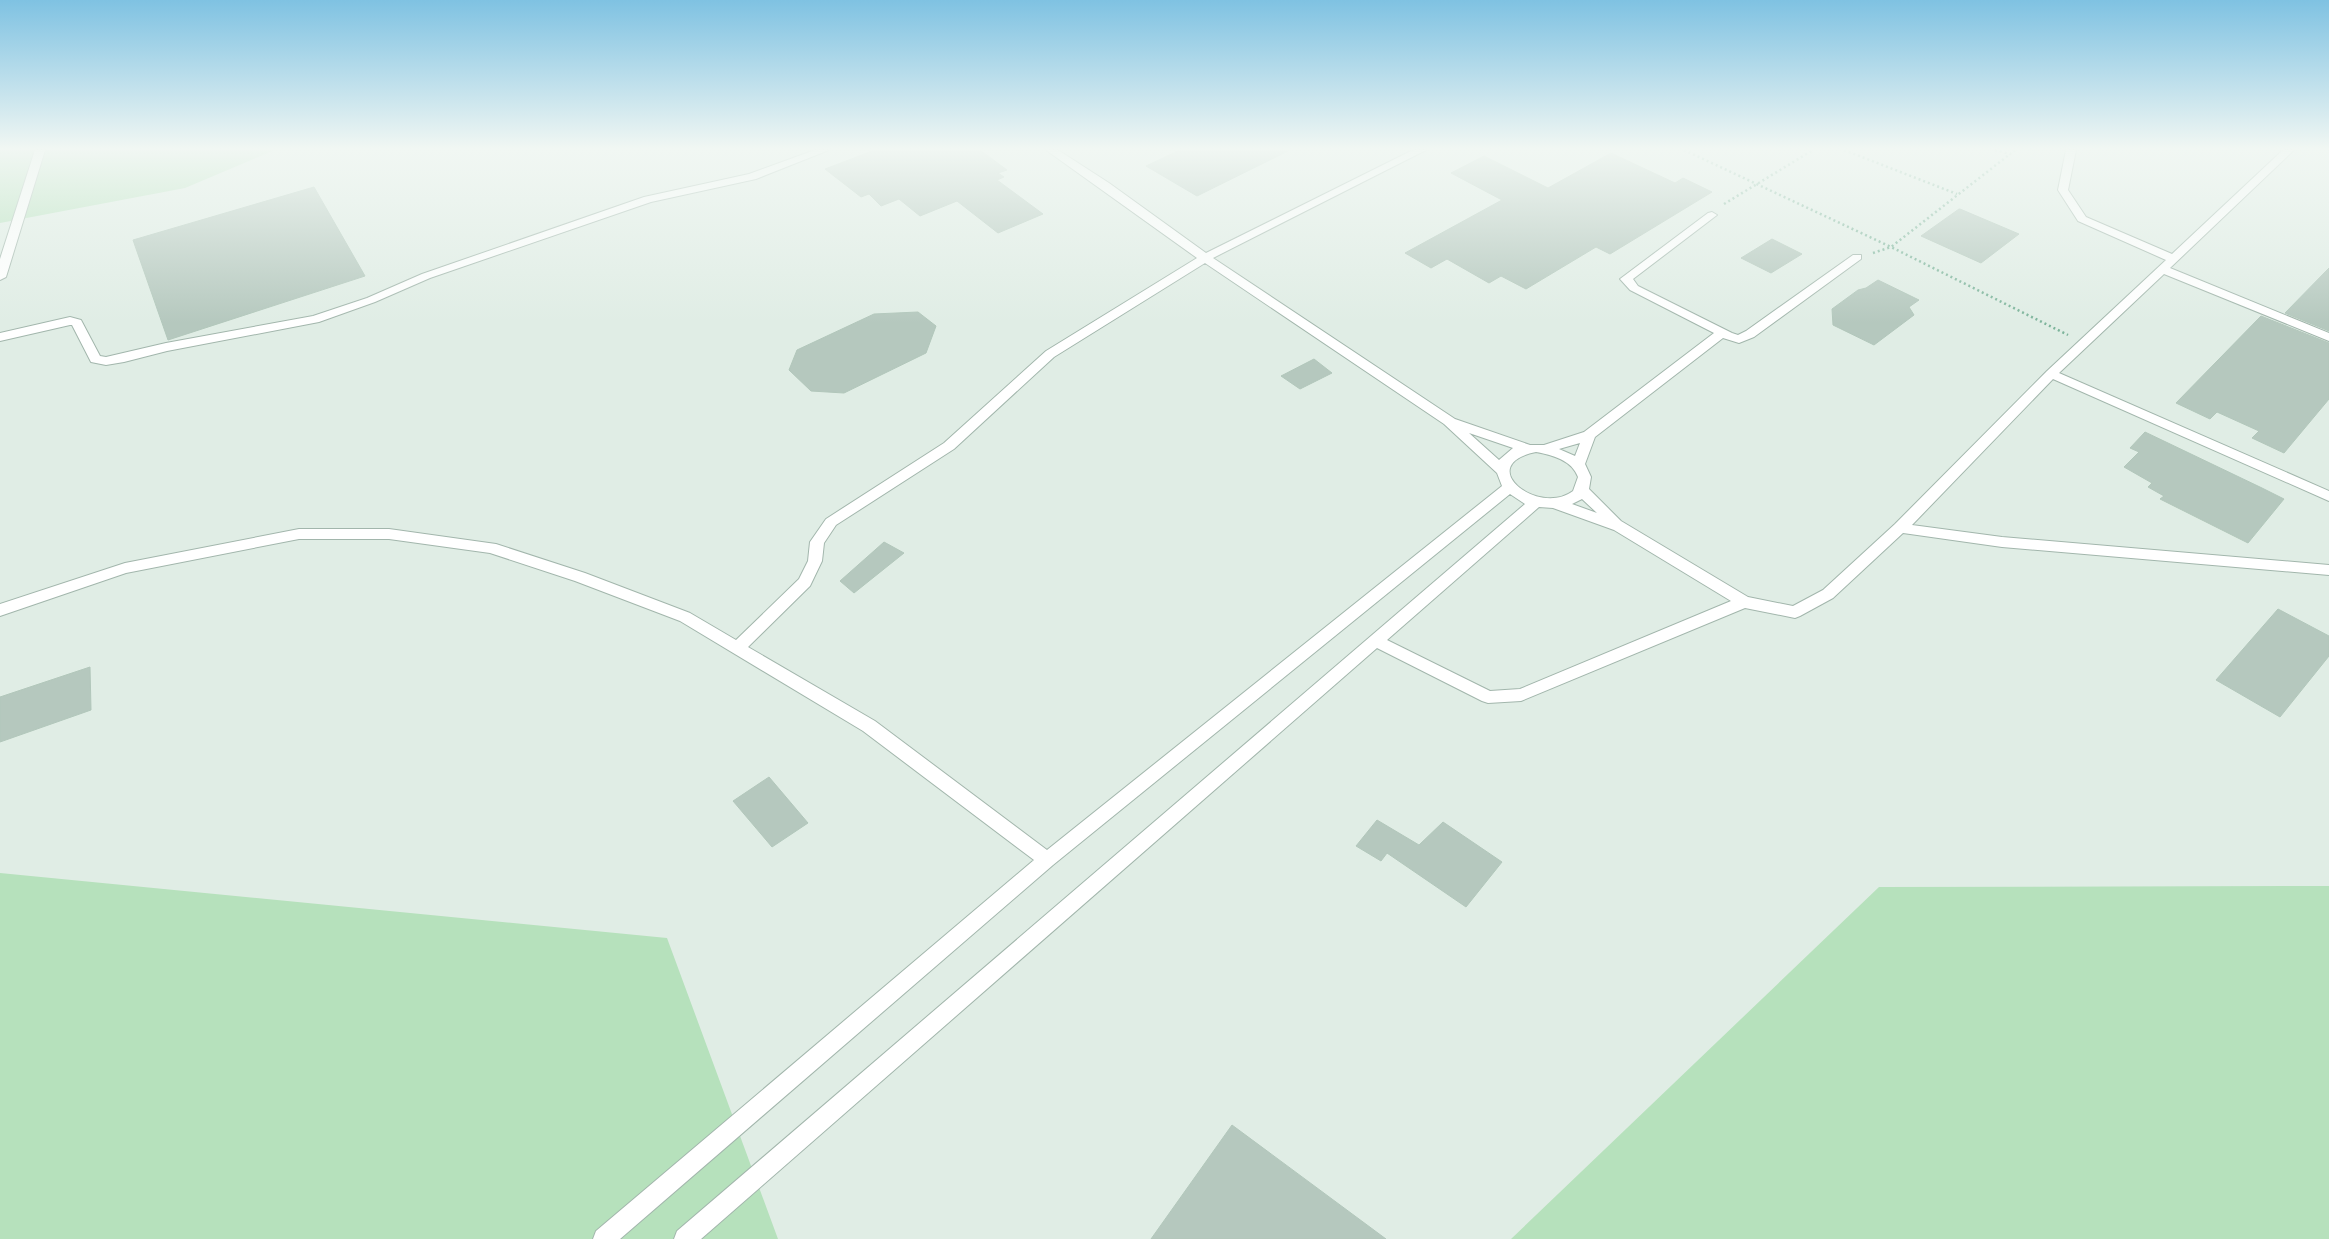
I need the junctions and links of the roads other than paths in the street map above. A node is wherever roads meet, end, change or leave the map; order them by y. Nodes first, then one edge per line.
1 (22, 208) edge
2 (623, 208) edge
3 (1136, 208) edge
4 (1306, 208) edge
5 (2075, 208) edge
6 (2228, 208) edge
7 (1712, 215) road end
8 (1858, 257) road end
9 (1206, 258) junction
10 (2174, 259) junction
11 (2163, 269) junction
12 (0, 277) edge
13 (1722, 333) junction
14 (0, 337) edge
15 (2329, 337) edge
16 (2051, 374) junction
17 (1449, 421) junction
18 (1589, 435) junction
19 (1528, 448) junction
20 (1545, 449) junction
21 (1578, 465) junction
22 (1501, 470) junction
23 (1509, 488) junction
24 (1582, 491) junction
25 (2329, 496) edge
26 (1536, 502) junction
27 (1557, 504) junction
28 (1619, 526) junction
29 (1900, 528) junction
30 (2329, 570) edge
31 (1744, 602) junction
32 (0, 610) edge
33 (1376, 641) junction
34 (738, 648) junction
35 (1047, 860) junction
36 (604, 1239) edge
37 (685, 1239) edge

1 - 12 lane
2 - 14 lane
3 - 9 lane
4 - 9 lane
5 - 10 lane
6 - 10 lane
7 - 13 lane
8 - 13 lane
9 - 17 lane
9 - 34 lane
10 - 11 lane
11 - 15 lane
11 - 16 lane
13 - 18 lane
16 - 25 lane
16 - 29 lane
17 - 19 lane
17 - 22 lane
18 - 20 lane
18 - 21 lane
19 - 20 lane
19 - 22 lane
20 - 21 lane
21 - 24 lane
22 - 23 lane
23 - 26 lane
23 - 35 lane
24 - 27 lane
24 - 28 lane
26 - 27 lane
26 - 33 lane
27 - 28 lane
28 - 31 lane
29 - 30 lane
29 - 31 lane
31 - 33 lane
32 - 34 lane
33 - 37 lane
34 - 35 lane
35 - 36 lane

